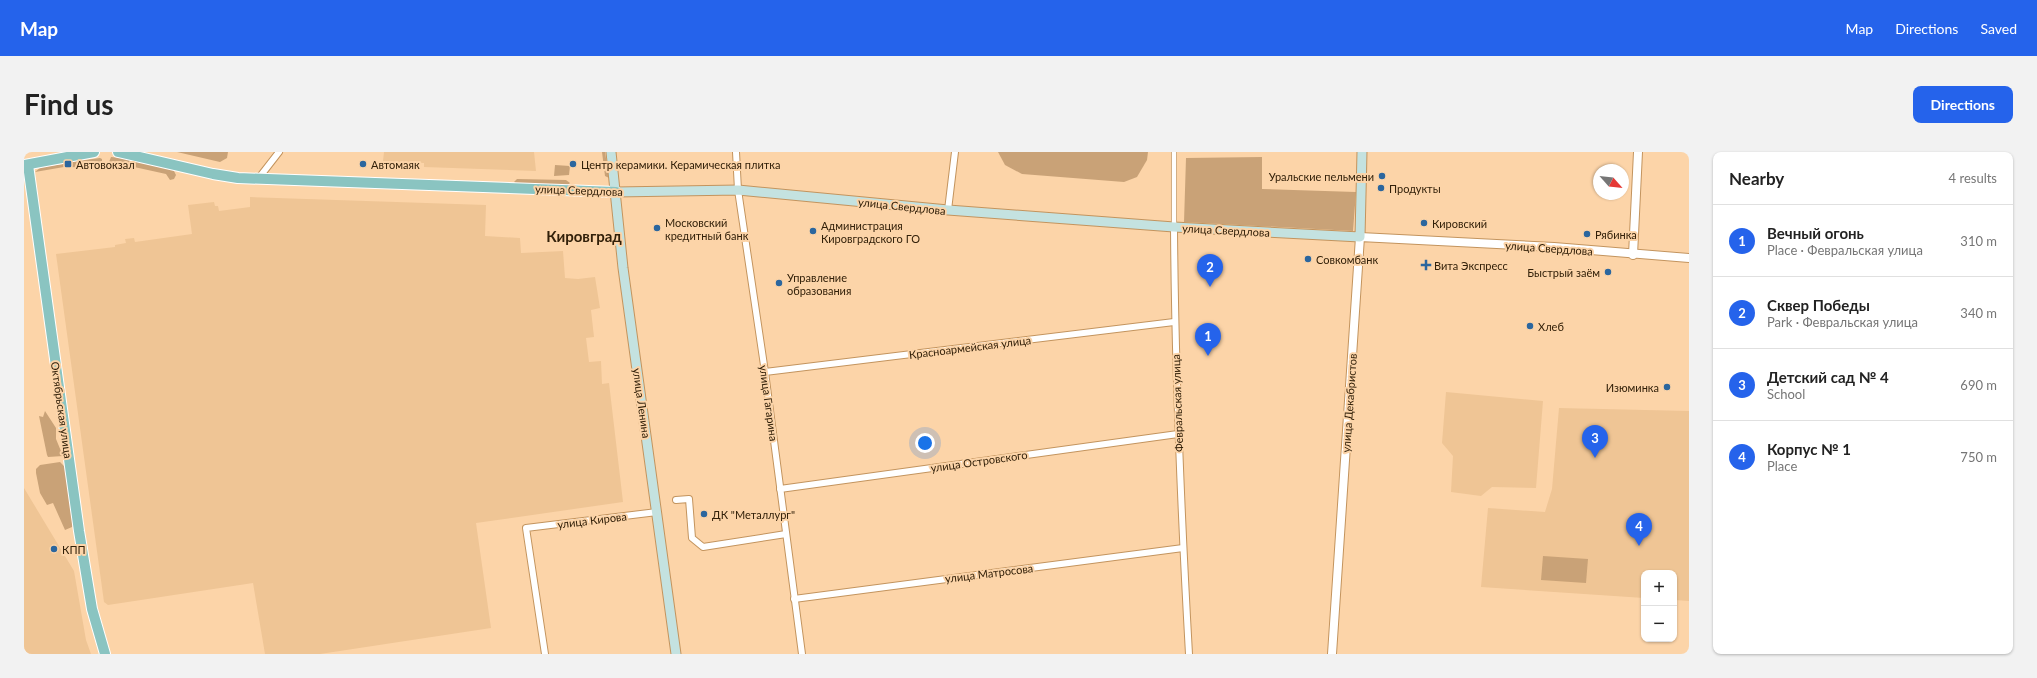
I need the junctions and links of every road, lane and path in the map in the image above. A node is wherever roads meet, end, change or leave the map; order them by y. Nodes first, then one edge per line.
1 (94, 152) edge
2 (118, 152) edge
3 (279, 152) edge
4 (611, 152) edge
5 (736, 152) edge
6 (955, 152) edge
7 (1174, 152) edge
8 (1362, 152) edge
9 (1638, 152) edge
10 (26, 165) edge
11 (258, 179) junction
12 (738, 190) junction
13 (616, 192) junction
14 (948, 210) junction
15 (1174, 227) junction
16 (1360, 237) junction
17 (1633, 255) junction
18 (1689, 258) edge
19 (1174, 322) junction
20 (765, 372) junction
21 (1178, 434) junction
22 (780, 489) junction
23 (676, 500) dead end
24 (657, 512) junction
25 (786, 534) junction
26 (1183, 548) junction
27 (794, 599) junction
28 (105, 654) edge
29 (546, 654) edge
30 (676, 654) edge
31 (802, 654) edge
32 (1189, 654) edge
33 (1332, 654) edge

1 - 10 main road
2 - 11 main road, улица Свердлова
3 - 11 street
4 - 13 main road, улица Ленина
5 - 12 street, улица Гагарина
6 - 14 street
7 - 15 street, Февральская улица
8 - 16 main road, улица Декабристов
9 - 17 street
10 - 28 main road, Октябрьская улица
11 - 13 main road, улица Свердлова
12 - 13 main road, улица Свердлова
12 - 14 main road, улица Свердлова
12 - 20 street, улица Гагарина
13 - 24 main road, улица Ленина
14 - 15 main road, улица Свердлова
15 - 16 main road, улица Свердлова
15 - 19 street, Февральская улица
16 - 17 street, улица Свердлова
16 - 33 street, улица Декабристов
17 - 18 street, улица Свердлова
19 - 20 street, Красноармейская улица
19 - 21 street, Февральская улица
20 - 22 street, улица Гагарина
21 - 22 street, улица Островского
21 - 26 street, Февральская улица
22 - 25 street, улица Гагарина
23 - 25 street
24 - 29 street, улица Кирова
24 - 30 main road, улица Ленина
25 - 27 street, улица Гагарина
26 - 27 street, улица Матросова
26 - 32 street, Февральская улица
27 - 31 street, улица Гагарина

